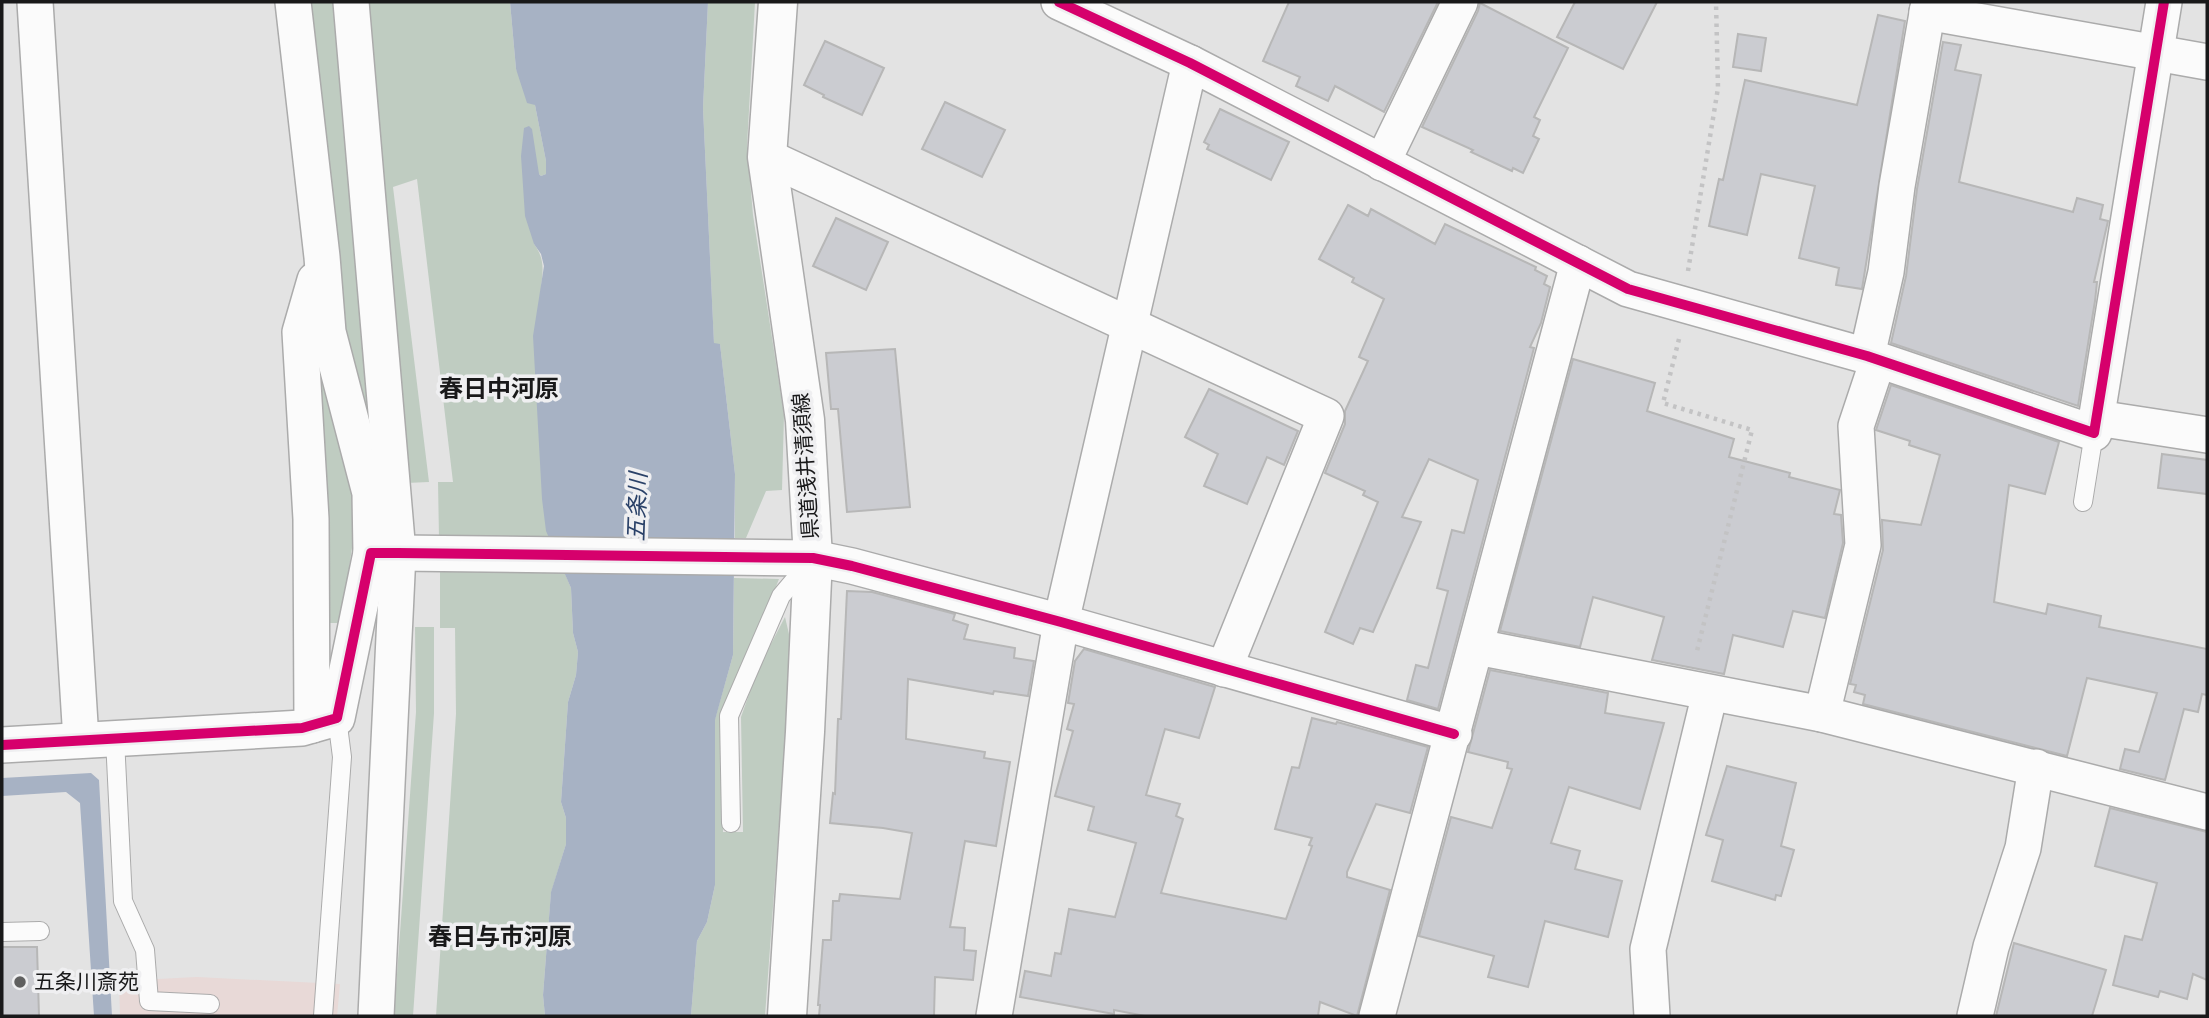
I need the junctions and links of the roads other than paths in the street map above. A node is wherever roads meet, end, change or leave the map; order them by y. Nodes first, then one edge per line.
1 (35, 2) edge
2 (293, 2) edge
3 (351, 2) edge
4 (778, 2) edge
5 (1059, 2) edge
6 (1460, 2) edge
7 (2164, 2) edge
8 (1928, 7) edge
9 (2156, 53) junction
10 (2207, 62) edge
11 (1190, 63) junction
12 (767, 157) junction
13 (1382, 163) junction
14 (322, 257) junction
15 (1578, 263) junction
16 (1130, 325) junction
17 (1872, 358) junction
18 (2095, 426) junction
19 (2207, 435) edge
20 (2083, 502) dead end
21 (395, 553) junction
22 (798, 558) junction
23 (1061, 622) junction
24 (1477, 647) junction
25 (1224, 669) junction
26 (1699, 691) junction
27 (1822, 714) junction
28 (325, 722) junction
29 (1454, 734) junction
30 (115, 738) junction
31 (80, 740) junction
32 (2, 745) edge
33 (2036, 767) junction
34 (2207, 813) edge
35 (731, 823) dead end
36 (40, 931) dead end
37 (2, 932) edge
38 (210, 1004) dead end
39 (323, 1016) edge
40 (376, 1016) edge
41 (787, 1016) edge
42 (994, 1016) edge
43 (1377, 1016) edge
44 (1652, 1016) edge
45 (1975, 1016) edge

1 - 31 street
2 - 14 street
3 - 21 street
4 - 12 main road, 県道浅井清須線
5 - 11 street
6 - 13 street
7 - 9 street
8 - 9 street
8 - 17 street
9 - 10 street
9 - 18 street
11 - 13 street
11 - 16 street
12 - 16 street
12 - 22 main road, 県道浅井清須線
13 - 15 street
14 - 21 street
14 - 28 street
15 - 17 street
15 - 24 street
16 - 23 street
16 - 25 street
17 - 18 street
17 - 27 street
18 - 19 street
18 - 20 lane
21 - 22 street
21 - 28 street
21 - 40 street
22 - 23 street
22 - 35 lane
22 - 41 main road, 県道浅井清須線
23 - 25 street
23 - 42 street
24 - 26 street
24 - 29 street
25 - 29 street
26 - 27 street
26 - 44 street
27 - 33 street
28 - 30 street
28 - 39 lane
29 - 43 street
30 - 31 street
30 - 38 lane
31 - 32 street
33 - 34 street
33 - 45 street
36 - 37 lane

